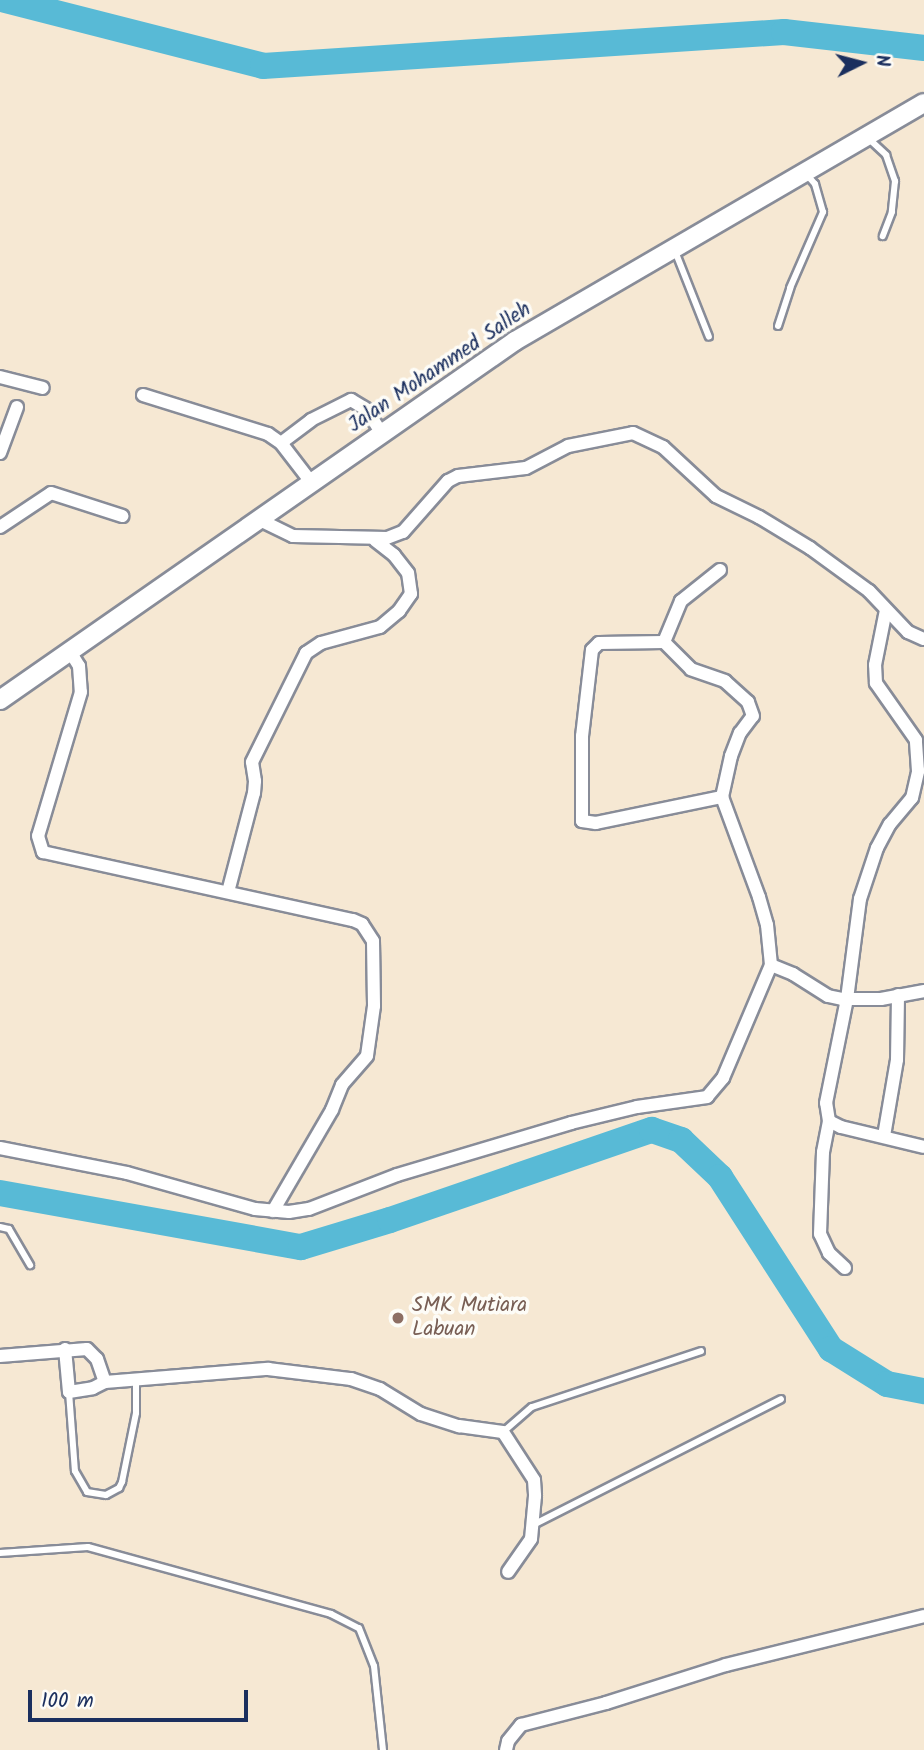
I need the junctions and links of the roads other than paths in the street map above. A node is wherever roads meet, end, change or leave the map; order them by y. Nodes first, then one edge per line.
1 (924, 103) edge
2 (867, 137) junction
3 (804, 173) junction
4 (883, 236) dead end
5 (674, 249) junction
6 (778, 326) dead end
7 (709, 337) dead end
8 (0, 377) edge
9 (43, 388) dead end
10 (143, 396) dead end
11 (17, 407) dead end
12 (383, 435) junction
13 (281, 443) junction
14 (0, 453) edge
15 (311, 482) junction
16 (122, 516) dead end
17 (258, 519) junction
18 (0, 527) edge
19 (375, 540) junction
20 (720, 570) dead end
21 (886, 610) junction
22 (924, 639) edge
23 (664, 642) junction
24 (69, 650) junction
25 (0, 700) edge
26 (722, 797) junction
27 (228, 892) junction
28 (771, 965) junction
29 (924, 991) edge
30 (898, 995) junction
31 (847, 999) junction
32 (829, 1121) junction
33 (884, 1136) junction
34 (924, 1147) edge
35 (0, 1148) edge
36 (273, 1211) junction
37 (0, 1227) edge
38 (30, 1265) dead end
39 (845, 1268) dead end
40 (65, 1349) junction
41 (701, 1351) dead end
42 (0, 1356) edge
43 (136, 1378) junction
44 (104, 1382) junction
45 (68, 1392) junction
46 (781, 1399) dead end
47 (503, 1432) junction
48 (533, 1525) junction
49 (0, 1553) edge
50 (508, 1573) dead end
51 (924, 1616) edge
52 (383, 1750) edge
53 (506, 1750) edge

1 - 2 main road, Jalan Mohammed Salleh
2 - 3 main road, Jalan Mohammed Salleh
2 - 4 lane
3 - 5 main road, Jalan Mohammed Salleh
3 - 6 lane
5 - 7 lane
5 - 12 main road, Jalan Mohammed Salleh
8 - 9 street
10 - 13 street
11 - 14 street
12 - 13 street
12 - 15 main road, Jalan Mohammed Salleh
13 - 15 street
15 - 17 main road, Jalan Mohammed Salleh
16 - 18 street
17 - 19 street
17 - 24 main road, Jalan Mohammed Salleh
19 - 21 street
19 - 27 street
20 - 23 street
21 - 22 street
21 - 31 street
23 - 26 street
23 - 26 street
24 - 25 main road, Jalan Mohammed Salleh
24 - 27 street
26 - 28 street
27 - 36 street
28 - 31 street
28 - 36 street
29 - 30 street
30 - 31 street
30 - 33 street
31 - 32 street
32 - 33 street
32 - 39 street
33 - 34 street
35 - 36 street
37 - 38 lane
40 - 42 street
40 - 44 street
40 - 45 street
41 - 47 lane
43 - 44 street
43 - 45 lane
43 - 47 street
44 - 45 street
46 - 48 lane
47 - 48 street
48 - 50 street
49 - 52 lane
51 - 53 street

